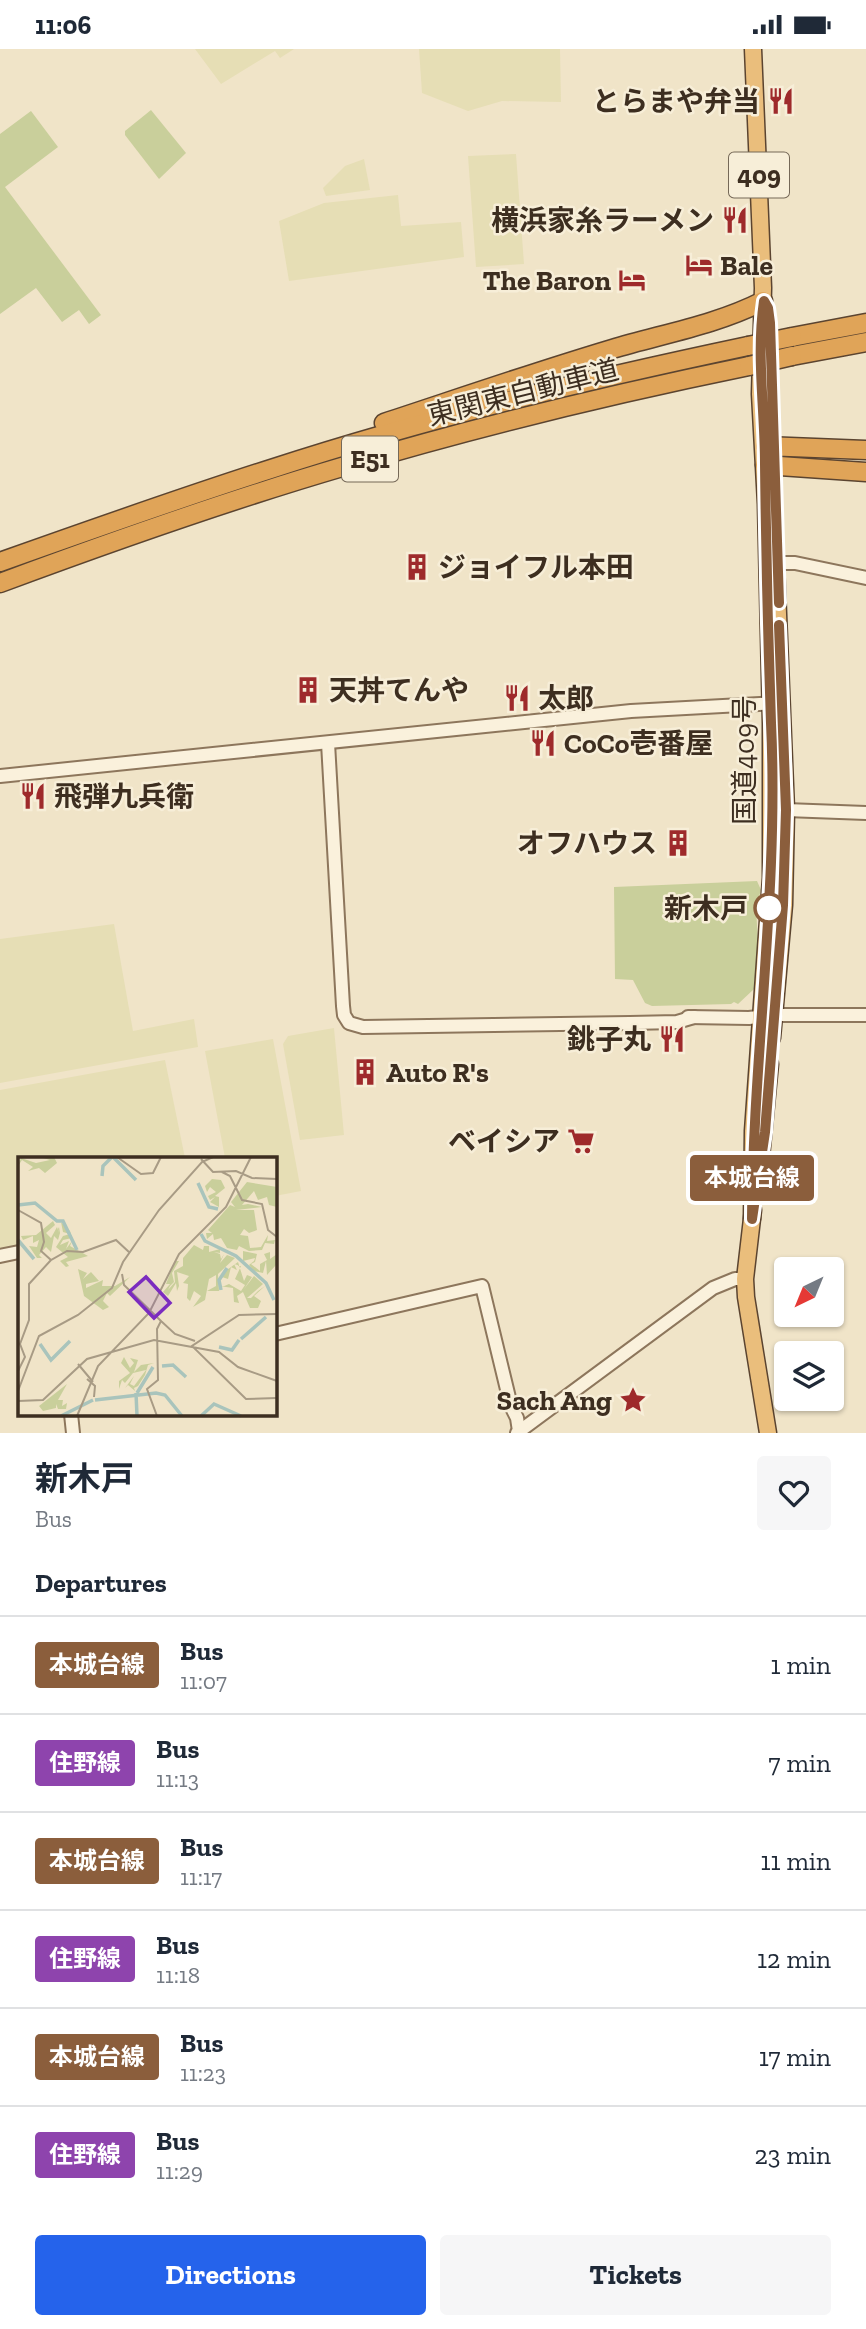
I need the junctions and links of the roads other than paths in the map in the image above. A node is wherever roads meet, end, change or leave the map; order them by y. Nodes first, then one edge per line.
1 (753, 49) edge
2 (764, 301) junction
3 (866, 323) edge
4 (866, 342) edge
5 (866, 351) edge
6 (792, 356) junction
7 (769, 446) junction
8 (866, 450) edge
9 (769, 465) junction
10 (272, 468) junction
11 (866, 472) edge
12 (0, 562) edge
13 (776, 563) junction
14 (866, 578) edge
15 (0, 583) edge
16 (776, 703) junction
17 (328, 743) junction
18 (0, 776) edge
19 (786, 810) junction
20 (866, 813) edge
21 (866, 1015) edge
22 (768, 1016) junction
23 (18, 1252) edge
24 (0, 1256) edge
25 (745, 1279) junction
26 (276, 1334) edge
27 (71, 1415) edge
28 (518, 1432) edge
29 (73, 1433) edge
30 (768, 1433) edge

1 - 2 highway, 国道409号 / 409
2 - 7 highway, 国道409号 / 409
2 - 10 highway
3 - 10 highway, 東関東自動車道 / E51, bridge
4 - 6 highway, 東関東自動車道 / E51
5 - 6 highway
6 - 15 highway, 東関東自動車道 / E51, bridge
7 - 8 highway
7 - 9 highway, 国道409号 / 409
9 - 11 highway
9 - 13 highway, 国道409号 / 409
9 - 16 highway, 国道409号 / 409
10 - 12 highway, 東関東自動車道 / E51
13 - 14 street
13 - 16 highway, 国道409号 / 409
16 - 17 street
16 - 19 highway, 国道409号 / 409
16 - 22 highway, 国道409号 / 409
17 - 18 street
17 - 22 street
19 - 20 street
19 - 22 highway, 国道409号 / 409
21 - 22 street
22 - 25 highway, 国道409号 / 409
23 - 24 street
25 - 28 street
25 - 30 highway, 国道409号 / 409
26 - 28 street
27 - 29 street

